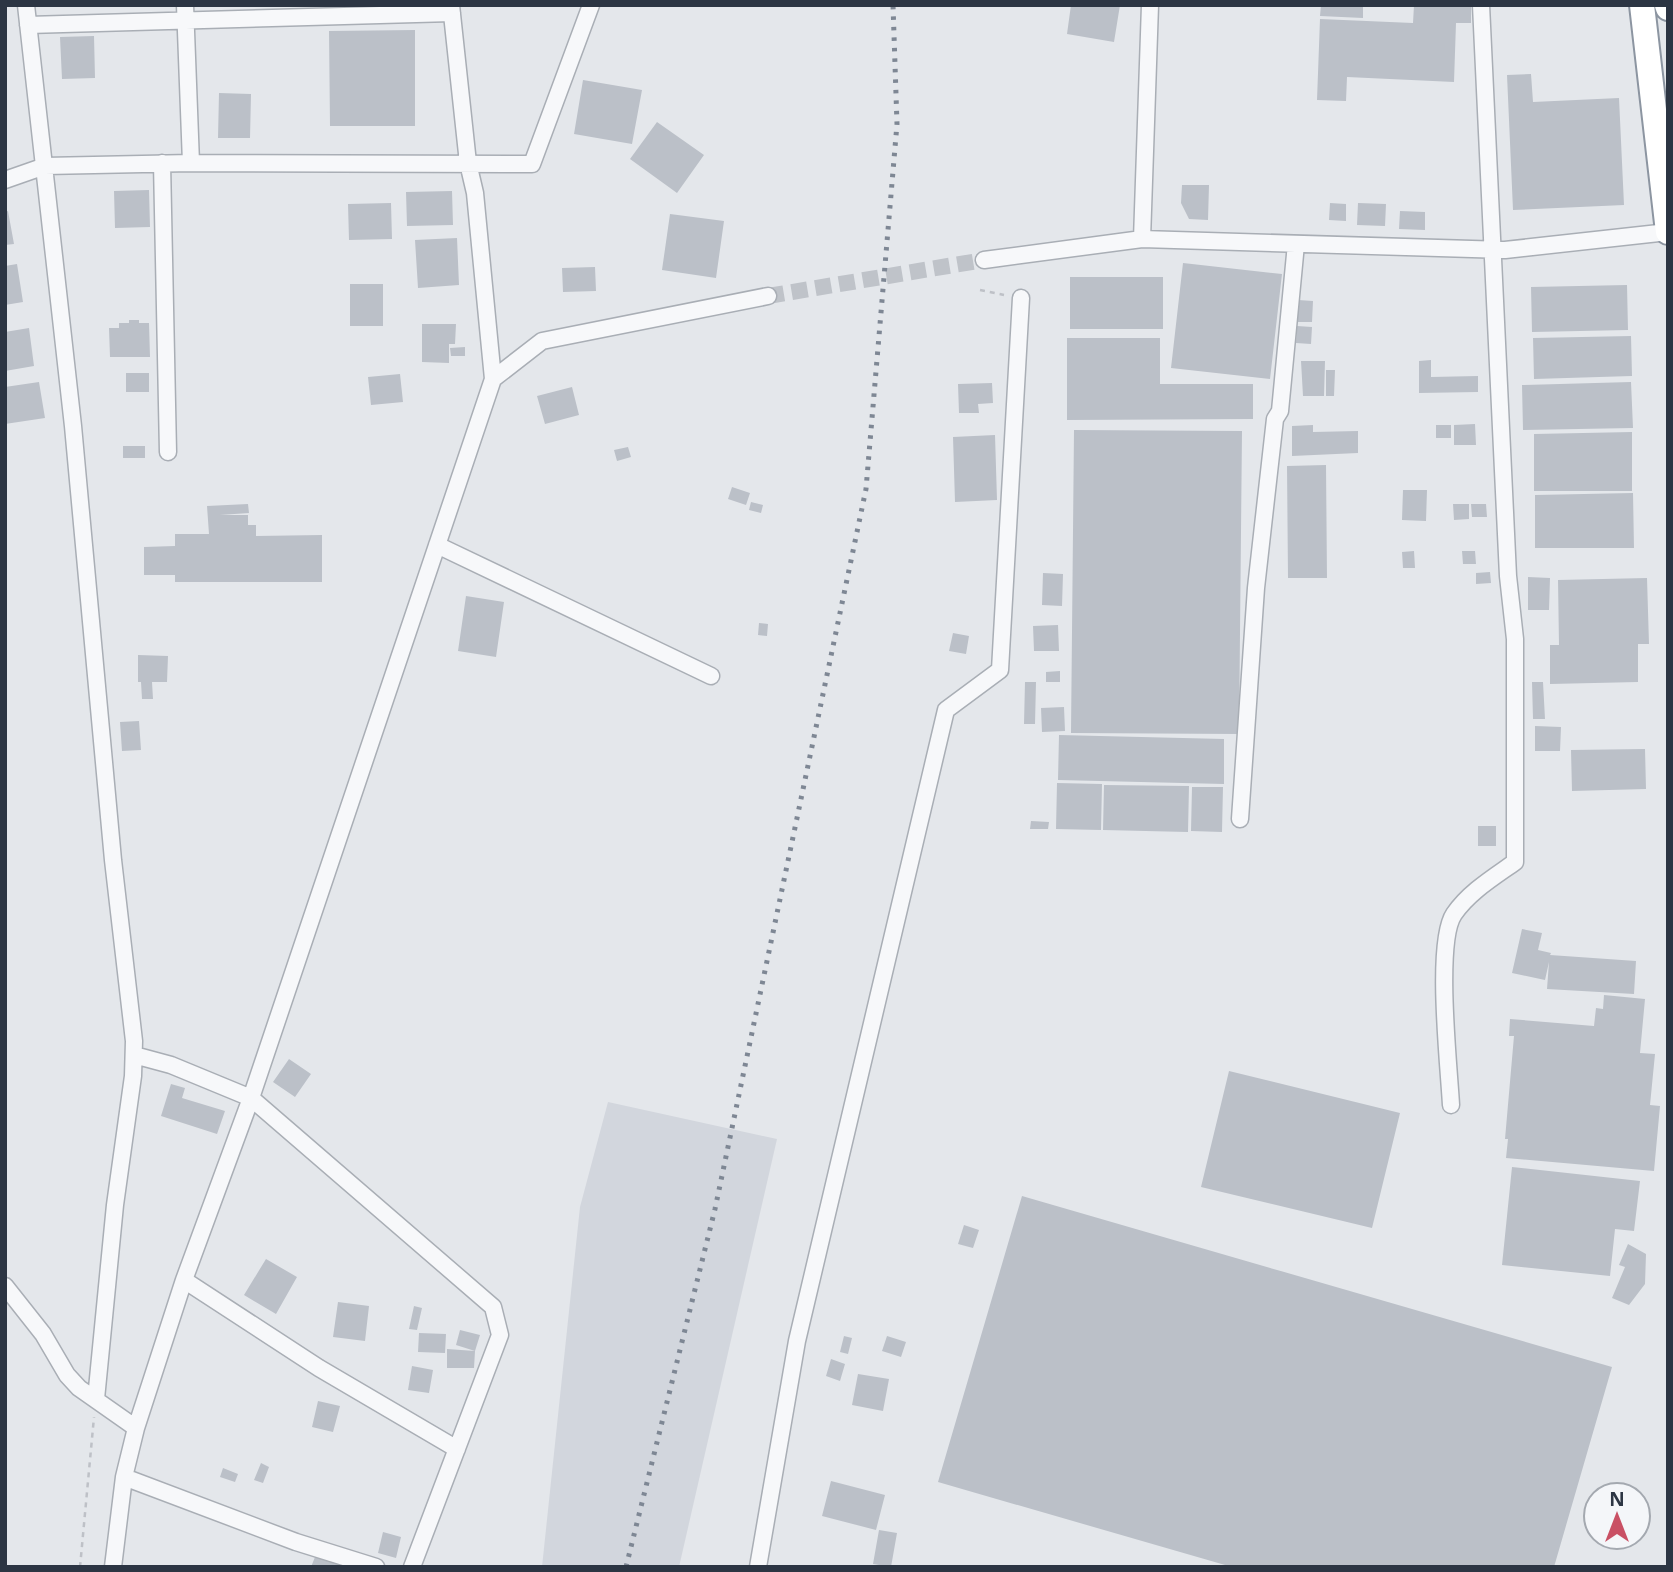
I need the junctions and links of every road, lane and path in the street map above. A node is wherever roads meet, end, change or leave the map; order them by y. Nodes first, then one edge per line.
1 (26, 5) edge
2 (590, 5) edge
3 (1150, 5) edge
4 (1481, 5) edge
5 (1642, 5) edge
6 (452, 9) edge
7 (328, 11) edge
8 (185, 13) edge
9 (28, 25) junction
10 (162, 163) junction
11 (191, 163) junction
12 (468, 163) junction
13 (45, 166) junction
14 (5, 180) edge
15 (1668, 232) edge
16 (1142, 239) junction
17 (1296, 244) junction
18 (1491, 249) junction
19 (984, 260) tunnel mouth
20 (980, 290) dead end
21 (768, 296) tunnel mouth
22 (1021, 298) joint
23 (492, 379) junction
24 (168, 452) dead end
25 (437, 545) junction
26 (711, 676) dead end
27 (1240, 819) dead end
28 (134, 1055) junction
29 (251, 1098) junction
30 (1451, 1105) dead end
31 (184, 1280) junction
32 (5, 1286) edge
33 (96, 1399) junction
34 (136, 1428) junction
35 (457, 1449) junction
36 (124, 1477) junction
37 (80, 1567) edge
38 (113, 1567) edge
39 (376, 1567) edge
40 (412, 1567) edge
41 (758, 1567) edge

1 - 9 street
2 - 12 street
3 - 16 street
4 - 18 street
5 - 15 highway
6 - 7 street
6 - 12 street
7 - 8 street
8 - 9 street
8 - 11 street
9 - 13 street
10 - 11 street
10 - 13 street
10 - 24 street
11 - 12 street
12 - 23 street
13 - 14 street
13 - 28 street
15 - 18 street
16 - 17 street
16 - 19 street
17 - 18 street
17 - 27 street
18 - 30 street
20 - 22 path
21 - 23 street
22 - 41 street
23 - 25 street
25 - 26 street
25 - 29 street
28 - 29 street
28 - 33 street
29 - 31 street
29 - 35 street
31 - 34 street
31 - 35 street
32 - 33 street
33 - 34 street
33 - 37 path
34 - 36 street
35 - 40 street
36 - 38 street
36 - 39 street

